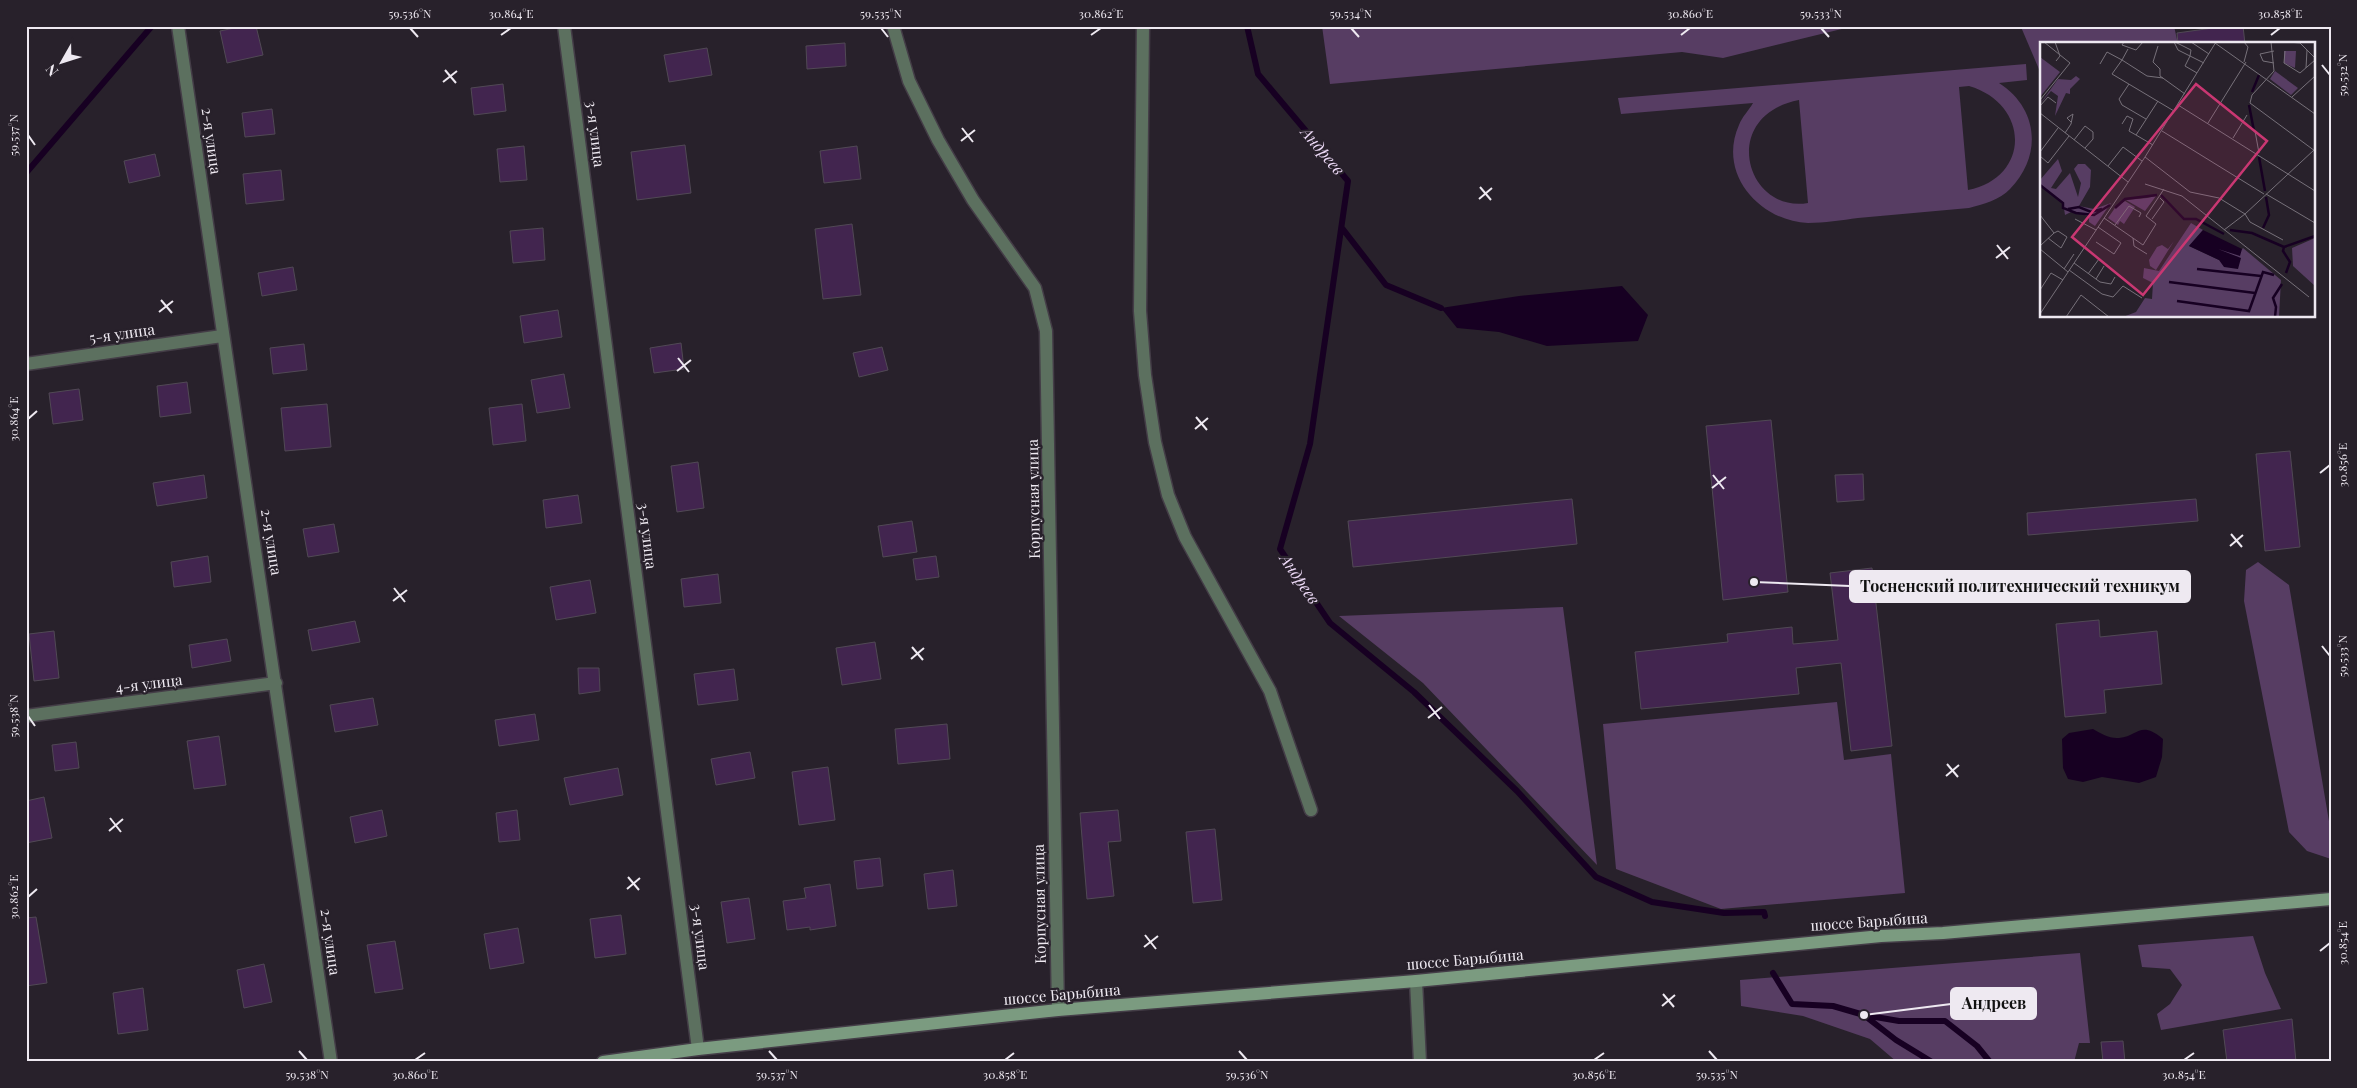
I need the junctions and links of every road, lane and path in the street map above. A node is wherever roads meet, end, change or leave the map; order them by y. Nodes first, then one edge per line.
1 (178, 26) edge
2 (564, 26) edge
3 (893, 26) edge
4 (1143, 26) edge
5 (222, 336) junction
6 (26, 364) edge
7 (276, 683) junction
8 (26, 716) edge
9 (1311, 810) dead end
10 (2331, 899) edge
11 (1416, 981) junction
12 (1058, 1010) junction
13 (698, 1049) junction
14 (331, 1062) edge
15 (603, 1062) edge
16 (1420, 1062) edge

1 - 5 street, 2-я улица
2 - 13 street, 3-я улица
3 - 12 street, Корпусная улица
4 - 9 street
5 - 6 street, 5-я улица
5 - 7 street, 2-я улица
7 - 8 street, 4-я улица
7 - 14 street, 2-я улица
10 - 11 main road, шоссе Барыбина
11 - 12 main road, шоссе Барыбина
11 - 16 street
12 - 13 main road, шоссе Барыбина
13 - 15 main road, шоссе Барыбина

